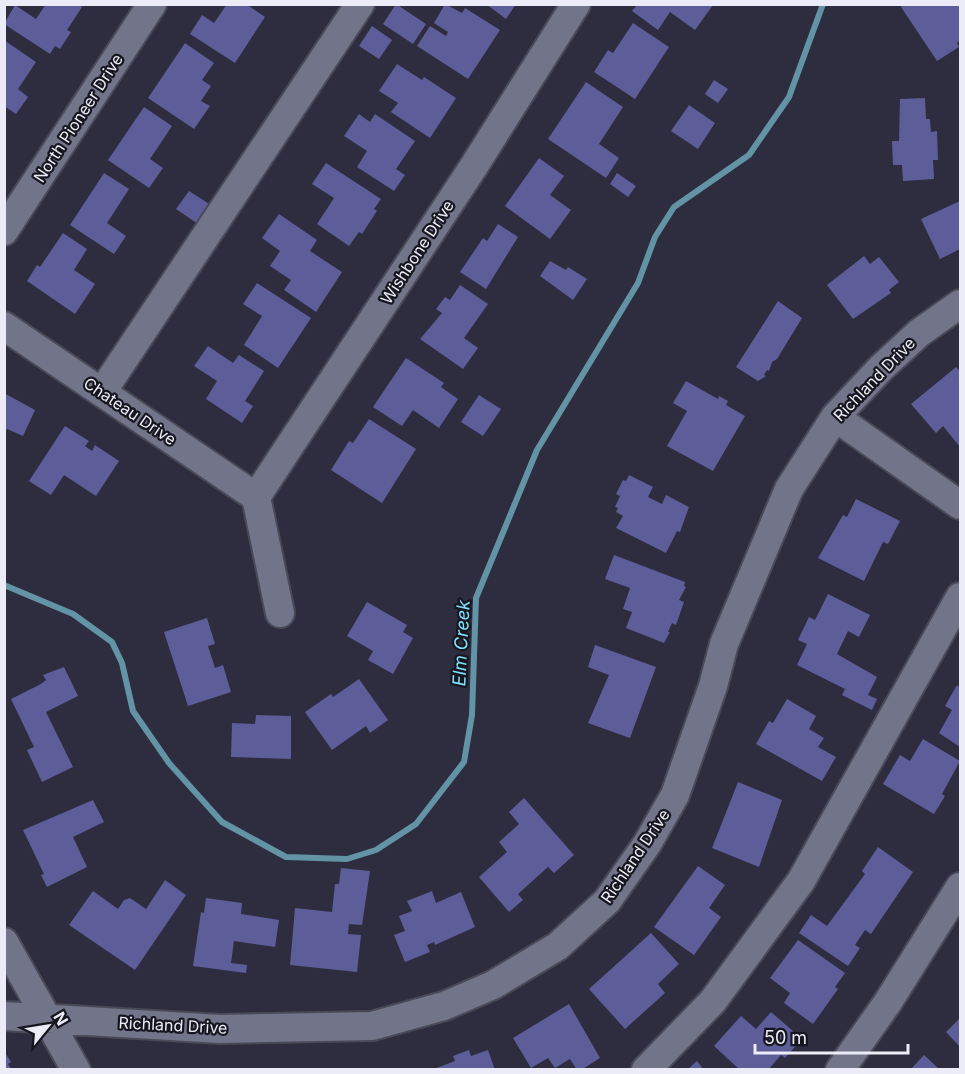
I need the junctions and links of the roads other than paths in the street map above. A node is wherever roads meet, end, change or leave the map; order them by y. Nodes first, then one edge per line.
1 (152, 4) edge
2 (360, 4) edge
3 (576, 4) edge
4 (4, 231) edge
5 (960, 304) edge
6 (4, 326) edge
7 (102, 392) junction
8 (836, 417) junction
9 (256, 497) junction
10 (960, 506) edge
11 (960, 597) edge
12 (280, 613) dead end
13 (956, 903) edge
14 (4, 942) edge
15 (4, 1016) edge
16 (46, 1017) junction
17 (76, 1070) edge
18 (646, 1070) edge
19 (840, 1070) edge

1 - 4 street, North Pioneer Drive
2 - 7 street
3 - 9 street, Wishbone Drive
5 - 8 street, Richland Drive
6 - 7 street, Chateau Drive
7 - 9 street, Chateau Drive
8 - 10 street
8 - 16 street, Richland Drive
9 - 12 street
11 - 18 street
13 - 19 street
14 - 16 street
15 - 16 street, Richland Drive
16 - 17 street

